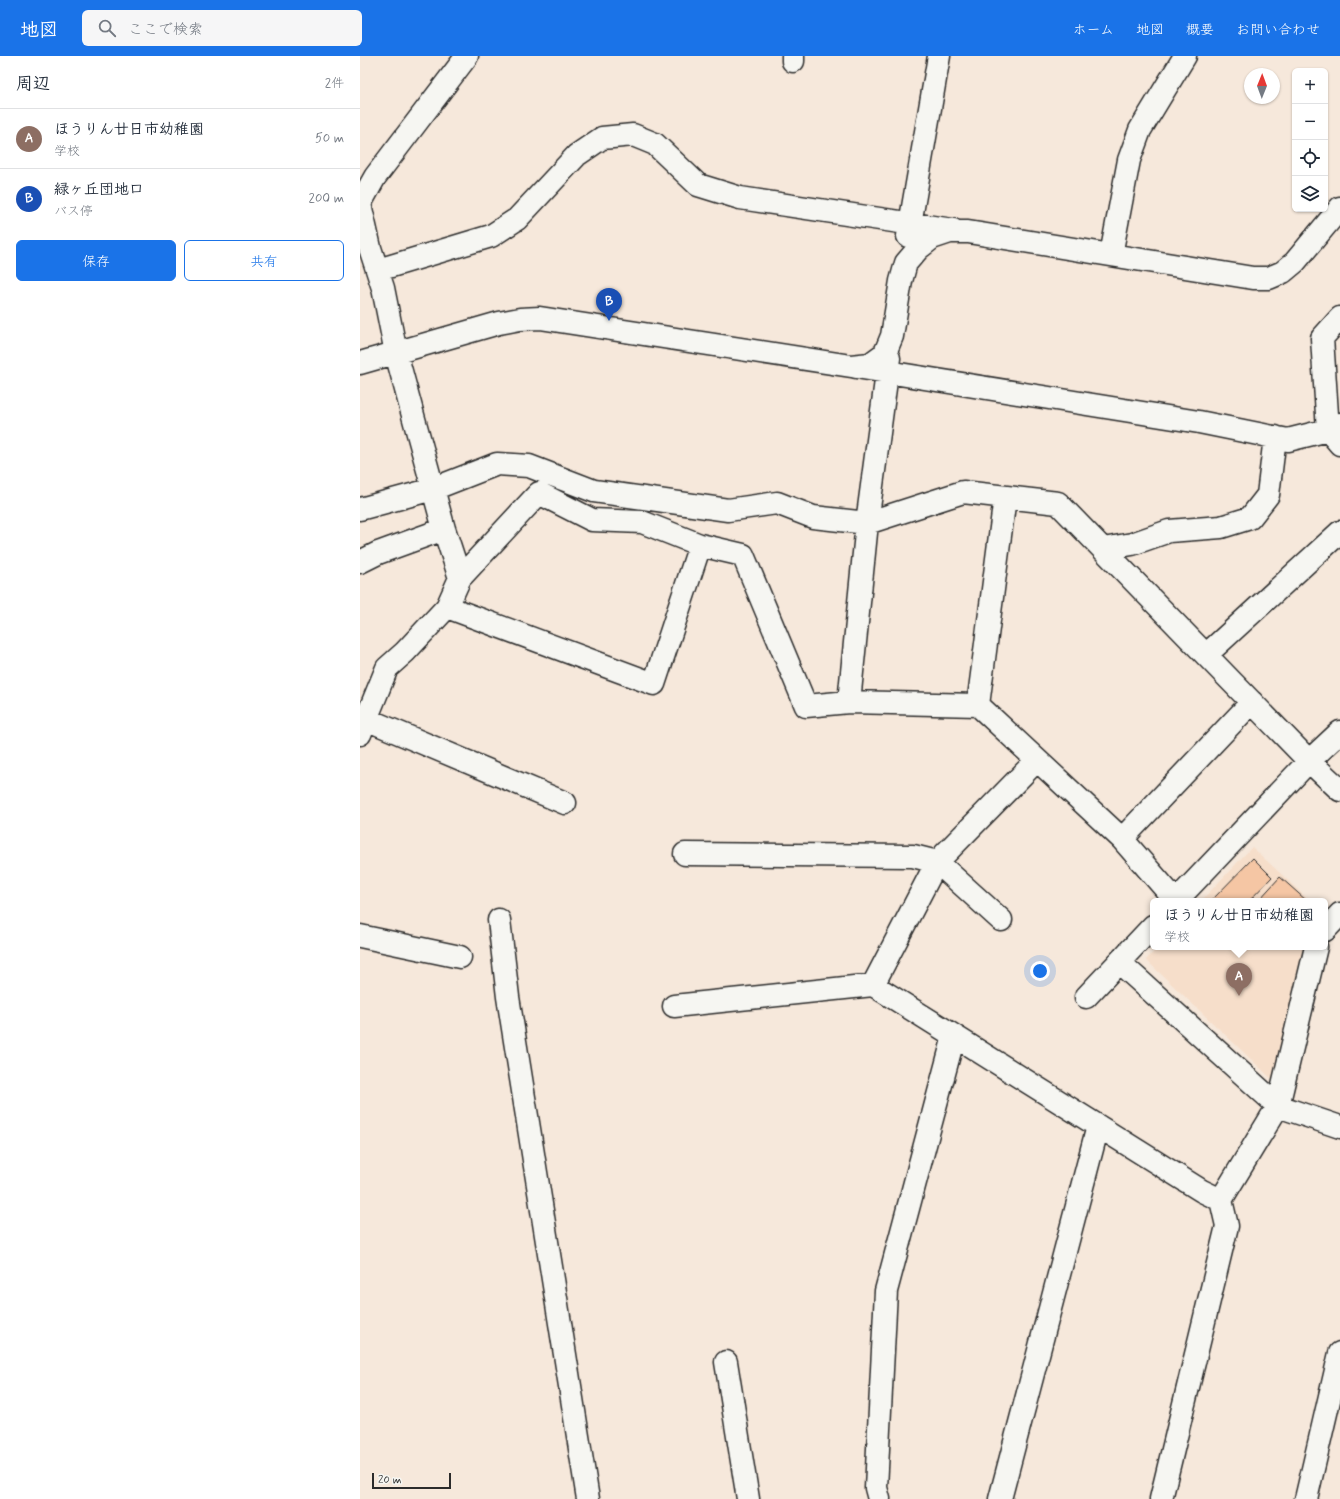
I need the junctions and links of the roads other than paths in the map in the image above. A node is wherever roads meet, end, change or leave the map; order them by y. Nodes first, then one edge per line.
1 (467, 56) edge
2 (939, 56) edge
3 (1185, 56) edge
4 (1340, 208) edge
5 (910, 223) junction
6 (968, 232) junction
7 (1111, 255) junction
8 (378, 270) junction
9 (901, 281) junction
10 (1340, 318) edge
11 (892, 336) junction
12 (396, 353) junction
13 (360, 363) edge
14 (851, 366) junction
15 (886, 372) junction
16 (1336, 433) edge
17 (1275, 437) junction
18 (433, 489) junction
19 (1004, 497) junction
20 (360, 510) edge
21 (867, 523) junction
22 (444, 529) junction
23 (1340, 532) edge
24 (700, 545) junction
25 (1103, 549) junction
26 (360, 562) edge
27 (460, 578) junction
28 (447, 607) junction
29 (1206, 655) junction
30 (849, 702) junction
31 (1252, 702) junction
32 (978, 705) junction
33 (363, 726) edge
34 (1340, 732) edge
35 (1037, 760) junction
36 (1309, 761) junction
37 (1340, 790) edge
38 (565, 803) dead end
39 (1122, 839) junction
40 (685, 854) dead end
41 (937, 862) junction
42 (1173, 898) edge
43 (1179, 898) edge
44 (1340, 914) edge
45 (499, 920) dead end
46 (1001, 920) dead end
47 (1328, 927) edge
48 (1150, 929) edge
49 (360, 936) edge
50 (1315, 950) edge
51 (460, 957) dead end
52 (1120, 963) junction
53 (873, 985) junction
54 (1086, 997) dead end
55 (674, 1006) dead end
56 (954, 1036) junction
57 (1278, 1106) junction
58 (1098, 1126) junction
59 (1340, 1127) edge
60 (1221, 1200) junction
61 (1340, 1353) edge
62 (726, 1362) dead end
63 (588, 1499) edge
64 (748, 1499) edge
65 (879, 1499) edge
66 (1000, 1499) edge
67 (1161, 1499) edge
68 (1306, 1499) edge

1 - 8 street
2 - 5 street
3 - 7 street
4 - 7 street
5 - 6 street
5 - 8 street
5 - 9 street
6 - 7 street
6 - 9 street
8 - 12 street
9 - 11 street
10 - 16 street
11 - 14 street
11 - 15 street
12 - 13 street
12 - 14 street
12 - 18 street
14 - 15 street
15 - 17 street
15 - 21 street
16 - 17 street
17 - 25 street
18 - 20 street
18 - 21 street
18 - 22 street
19 - 21 street
19 - 25 street
19 - 32 street
21 - 30 street
22 - 26 street
22 - 27 street
23 - 29 street
24 - 27 street
24 - 28 street
24 - 30 street
25 - 29 street
27 - 28 street
28 - 33 street
29 - 31 street
30 - 32 street
31 - 36 street
31 - 39 street
32 - 35 street
33 - 38 street
34 - 36 street
35 - 39 street
35 - 41 street
36 - 37 street
36 - 43 street
39 - 42 street
40 - 41 street
41 - 46 street
41 - 53 street
44 - 47 street
45 - 63 street
48 - 52 street
49 - 51 street
50 - 57 street
52 - 54 street
52 - 57 street
53 - 55 street
53 - 56 street
56 - 58 street
56 - 65 street
57 - 59 street
57 - 60 street
58 - 60 street
58 - 66 street
60 - 67 street
61 - 68 street
62 - 64 street

